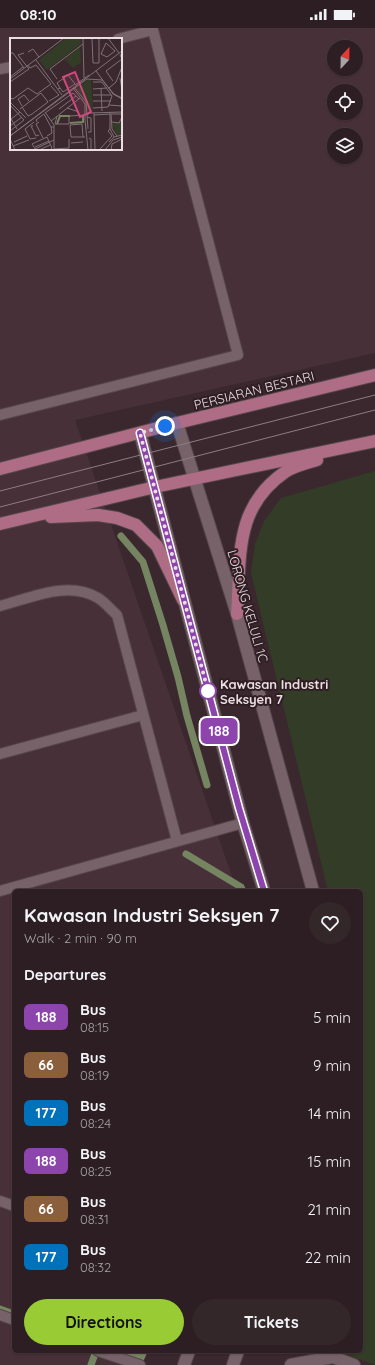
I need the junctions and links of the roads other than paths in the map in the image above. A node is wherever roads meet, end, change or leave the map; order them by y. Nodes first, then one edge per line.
1 (122, 38) edge
2 (10, 67) edge
3 (0, 69) edge
4 (375, 375) edge
5 (0, 415) edge
6 (177, 423) junction
7 (140, 433) junction
8 (375, 441) edge
9 (359, 445) junction
10 (0, 469) edge
11 (195, 479) junction
12 (155, 487) junction
13 (21, 518) junction
14 (0, 524) edge
15 (183, 600) junction
16 (0, 606) edge
17 (237, 614) junction
18 (143, 715) junction
19 (0, 754) edge
20 (244, 823) junction
21 (177, 841) junction
22 (263, 889) edge
23 (312, 889) edge
24 (0, 891) edge
25 (0, 1201) edge
26 (12, 1205) edge
27 (0, 1315) edge
28 (12, 1319) edge
29 (100, 1353) edge
30 (188, 1353) edge
31 (237, 1353) edge
32 (110, 1361) edge
33 (140, 1365) edge
34 (184, 1365) edge
35 (232, 1365) edge
36 (291, 1365) edge
37 (354, 1365) edge

1 - 5 lane
2 - 3 lane
4 - 6 main road, PERSIARAN BESTARI
6 - 7 main road, PERSIARAN BESTARI
6 - 11 street, LORONG KELULI 1C
7 - 10 main road, PERSIARAN BESTARI
7 - 12 street
8 - 9 main road
9 - 11 main road
9 - 17 main road
11 - 12 main road
11 - 17 street, LORONG KELULI 1C
12 - 13 main road
12 - 15 street
13 - 14 main road
13 - 15 main road
15 - 20 street
16 - 18 lane
17 - 23 street, LORONG KELULI 1C
18 - 19 lane
18 - 21 lane
20 - 21 lane
20 - 22 street
21 - 24 lane
25 - 26 lane
27 - 28 lane
29 - 32 lane
30 - 34 street
31 - 35 street
32 - 33 lane
36 - 37 street

